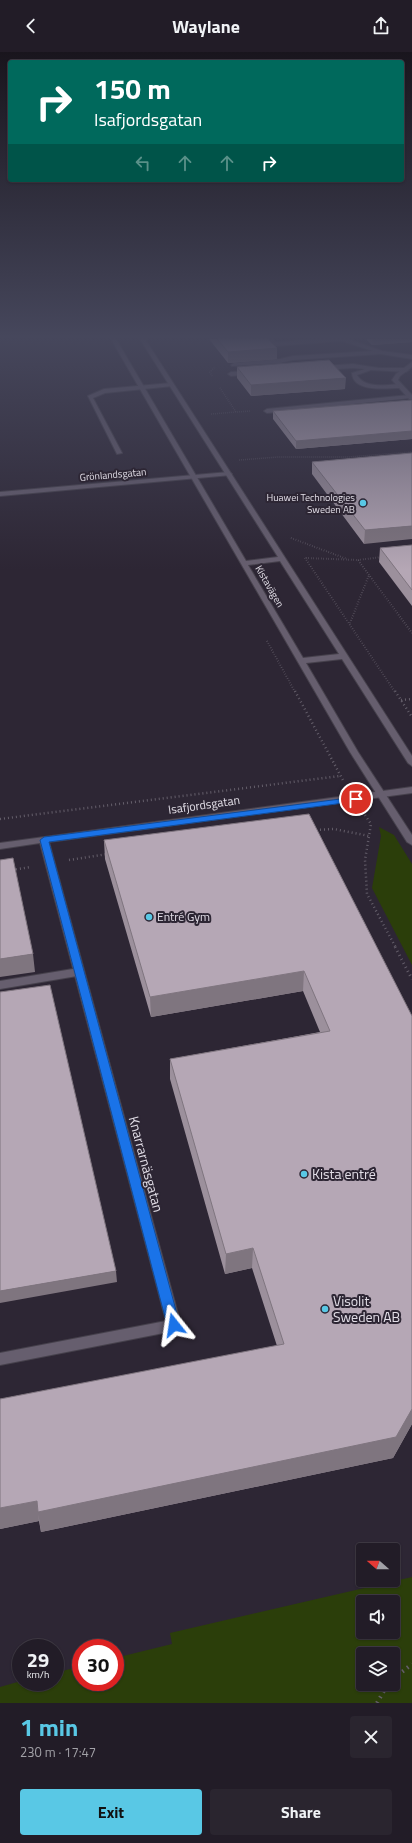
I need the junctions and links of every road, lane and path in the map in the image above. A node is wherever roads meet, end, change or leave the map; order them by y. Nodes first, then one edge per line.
1 (100, 416) edge
2 (158, 416) edge
3 (191, 416) edge
4 (412, 452) edge
5 (119, 453) dead end
6 (239, 460) dead end
7 (229, 474) junction
8 (194, 477) junction
9 (0, 494) edge
10 (292, 538) dead end
11 (388, 556) edge
12 (282, 559) junction
13 (350, 560) junction
14 (358, 560) junction
15 (244, 563) junction
16 (369, 575) junction
17 (349, 624) junction
18 (412, 633) edge
19 (267, 641) dead end
20 (344, 656) junction
21 (301, 661) junction
22 (412, 699) edge
23 (401, 700) junction
24 (412, 717) edge
25 (412, 763) edge
26 (340, 776) junction
27 (412, 790) edge
28 (382, 795) junction
29 (356, 799) junction
30 (0, 819) edge
31 (310, 830) edge
32 (369, 836) junction
33 (44, 840) junction
34 (412, 842) edge
35 (0, 846) edge
36 (112, 854) edge
37 (72, 859) dead end
38 (79, 972) junction
39 (412, 979) edge
40 (0, 985) edge
41 (0, 1359) edge
42 (412, 1664) edge
43 (400, 1673) edge
44 (384, 1691) edge
45 (377, 1703) edge

1 - 5 street
2 - 8 street, Kistavägen
3 - 7 street, Kistavägen
4 - 6 path
7 - 8 street, Grönlandsgatan
7 - 12 street, Kistavägen
8 - 9 street, Grönlandsgatan
8 - 15 street, Kistavägen
10 - 13 path
11 - 14 path
12 - 15 street
12 - 20 street, Kistavägen
13 - 14 path
13 - 17 path
14 - 16 path
15 - 21 street, Kistavägen
16 - 17 path
16 - 18 path
17 - 23 path
19 - 26 path
20 - 21 street
20 - 25 street, Kistavägen
21 - 28 street, Kistavägen
22 - 23 path
23 - 24 path
26 - 29 path
26 - 30 path
27 - 28 street, Isafjordsgatan
28 - 29 street, Isafjordsgatan
28 - 34 street, Kistavägen
29 - 32 path
29 - 33 street, Isafjordsgatan
31 - 32 path
32 - 39 path
33 - 35 street, Isafjordsgatan
33 - 38 street, Knarrarnäsgatan
36 - 37 path
38 - 40 street
38 - 41 street, Knarrarnäsgatan
42 - 43 path
44 - 45 path

